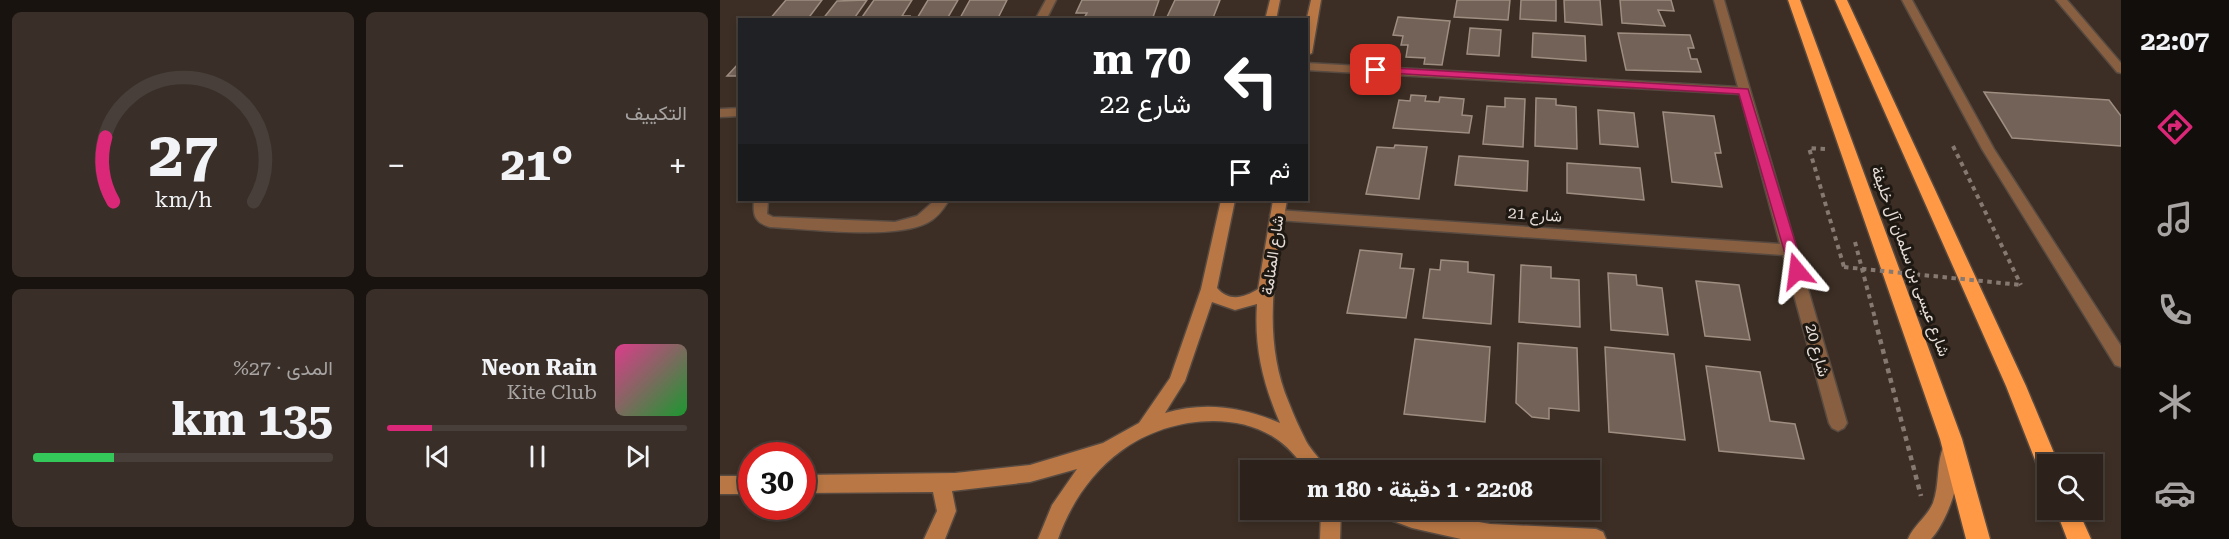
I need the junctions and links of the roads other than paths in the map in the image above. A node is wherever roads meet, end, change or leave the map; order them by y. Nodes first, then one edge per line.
1 (1051, 0) edge
2 (1275, 0) edge
3 (1316, 0) edge
4 (1719, 0) edge
5 (1794, 0) edge
6 (1841, 0) edge
7 (1907, 0) edge
8 (2061, 0) edge
9 (1041, 18) edge
10 (1270, 18) edge
11 (1308, 42) edge
12 (1308, 66) edge
13 (2121, 70) edge
14 (1744, 91) junction
15 (738, 112) edge
16 (720, 113) edge
17 (760, 201) edge
18 (941, 201) edge
19 (1228, 201) edge
20 (1279, 207) edge
21 (1791, 250) junction
22 (1209, 289) junction
23 (1264, 293) junction
24 (2121, 360) edge
25 (1838, 423) dead end
26 (1146, 427) junction
27 (1951, 439) junction
28 (1116, 444) junction
29 (1301, 447) junction
30 (2044, 454) edge
31 (1311, 460) edge
32 (938, 482) junction
33 (816, 484) edge
34 (720, 485) edge
35 (738, 485) edge
36 (1331, 520) edge
37 (1421, 520) edge
38 (2071, 520) edge
39 (1496, 533) junction
40 (1924, 534) edge
41 (934, 539) edge
42 (1048, 539) edge
43 (1330, 539) edge
44 (1476, 539) edge
45 (1596, 539) edge
46 (1977, 539) edge
47 (2079, 539) edge

1 - 9 street
2 - 10 street
3 - 11 street
4 - 14 street, شارع 20
5 - 27 highway, شارع عيسى بن سلمان آل خليفة
6 - 30 highway
7 - 24 street
8 - 13 street
12 - 14 street
14 - 21 street, شارع 20
15 - 16 street
17 - 18 street
19 - 22 street
20 - 21 street, شارع 21
20 - 23 street, شارع المنامة
21 - 25 street, شارع 20
22 - 23 street
22 - 26 street
23 - 29 street, شارع المنامة
26 - 28 street
26 - 29 street
27 - 40 street
27 - 46 highway, شارع عيسى بن سلمان آل خليفة
28 - 32 street
28 - 42 street
29 - 31 street
32 - 33 street
32 - 41 street
34 - 35 street
36 - 43 street
37 - 39 street
38 - 47 highway
39 - 44 street
39 - 45 street

